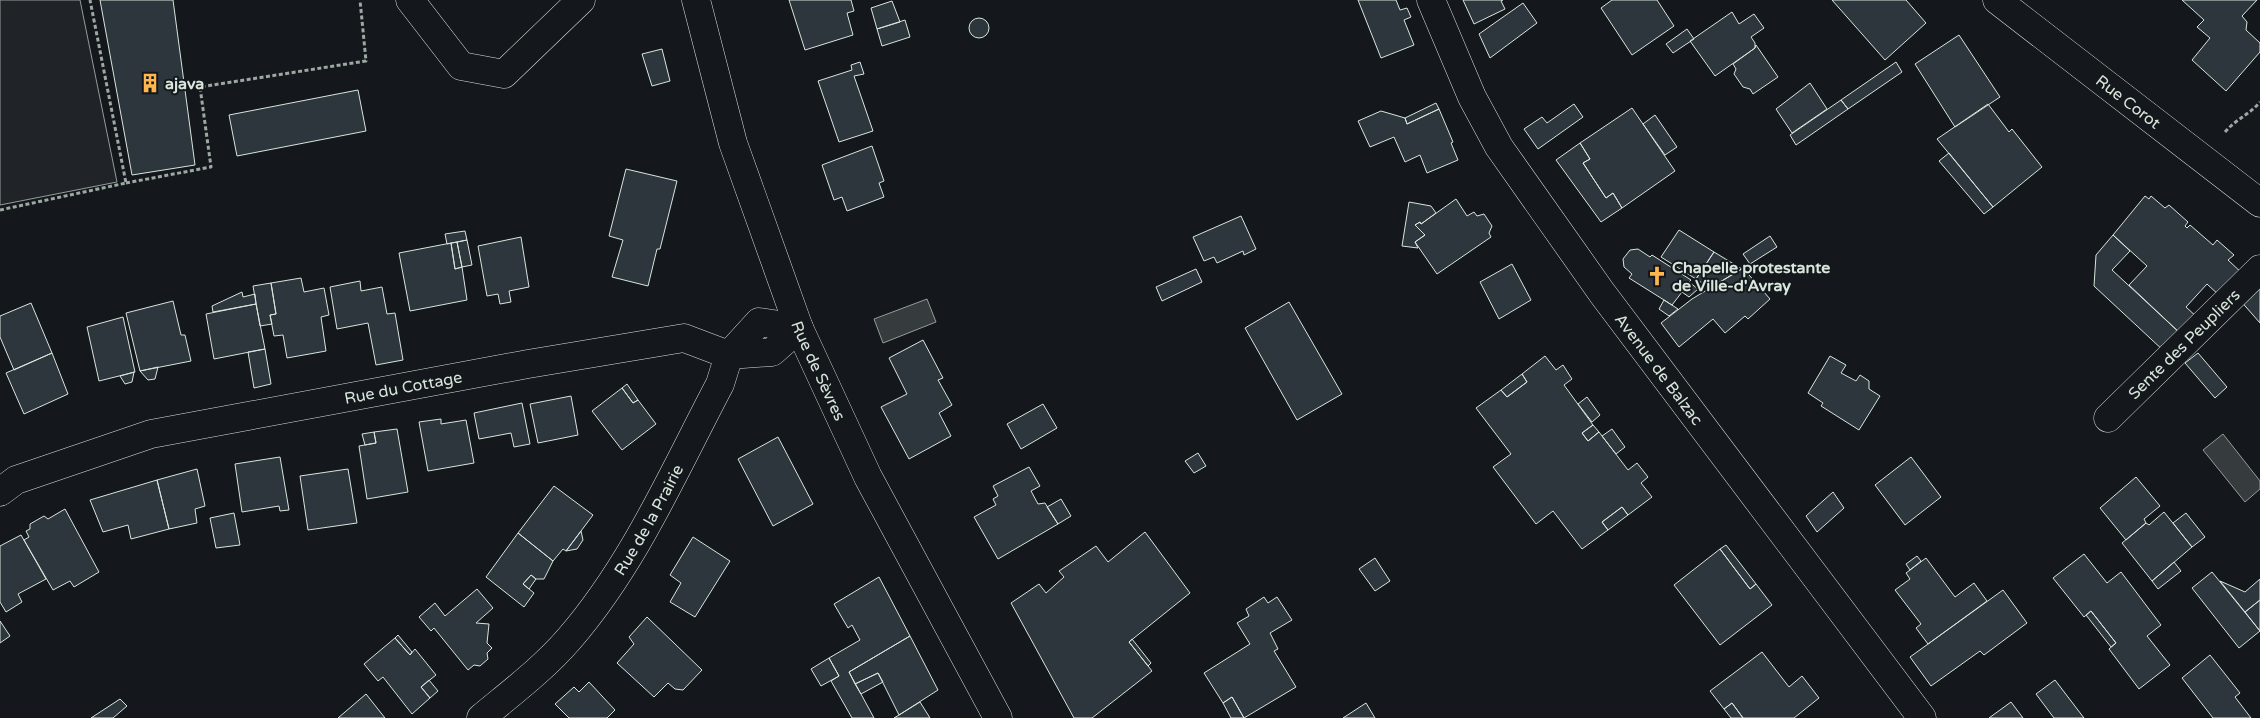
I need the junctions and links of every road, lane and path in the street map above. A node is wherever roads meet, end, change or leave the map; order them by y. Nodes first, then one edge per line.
1 (90, 0) edge
2 (360, 0) edge
3 (410, 0) edge
4 (581, 0) edge
5 (696, 0) edge
6 (1431, 0) edge
7 (1997, 0) edge
8 (2260, 102) edge
9 (2236, 120) dead end
10 (126, 183) junction
11 (2260, 203) edge
12 (0, 210) edge
13 (2260, 268) edge
14 (798, 328) junction
15 (729, 355) junction
16 (2108, 418) dead end
17 (0, 492) edge
18 (481, 718) edge
19 (998, 718) edge
20 (1922, 718) edge

1 - 10 path
2 - 10 path
3 - 4 street
5 - 14 street, Rue de Sèvres
6 - 20 street, Avenue de Balzac
7 - 11 street, Rue Corot
8 - 9 path
10 - 12 path
13 - 16 street, Sente des Peupliers
14 - 15 street
14 - 19 street, Rue de Sèvres
15 - 17 street, Rue du Cottage
15 - 18 street, Rue de la Prairie

